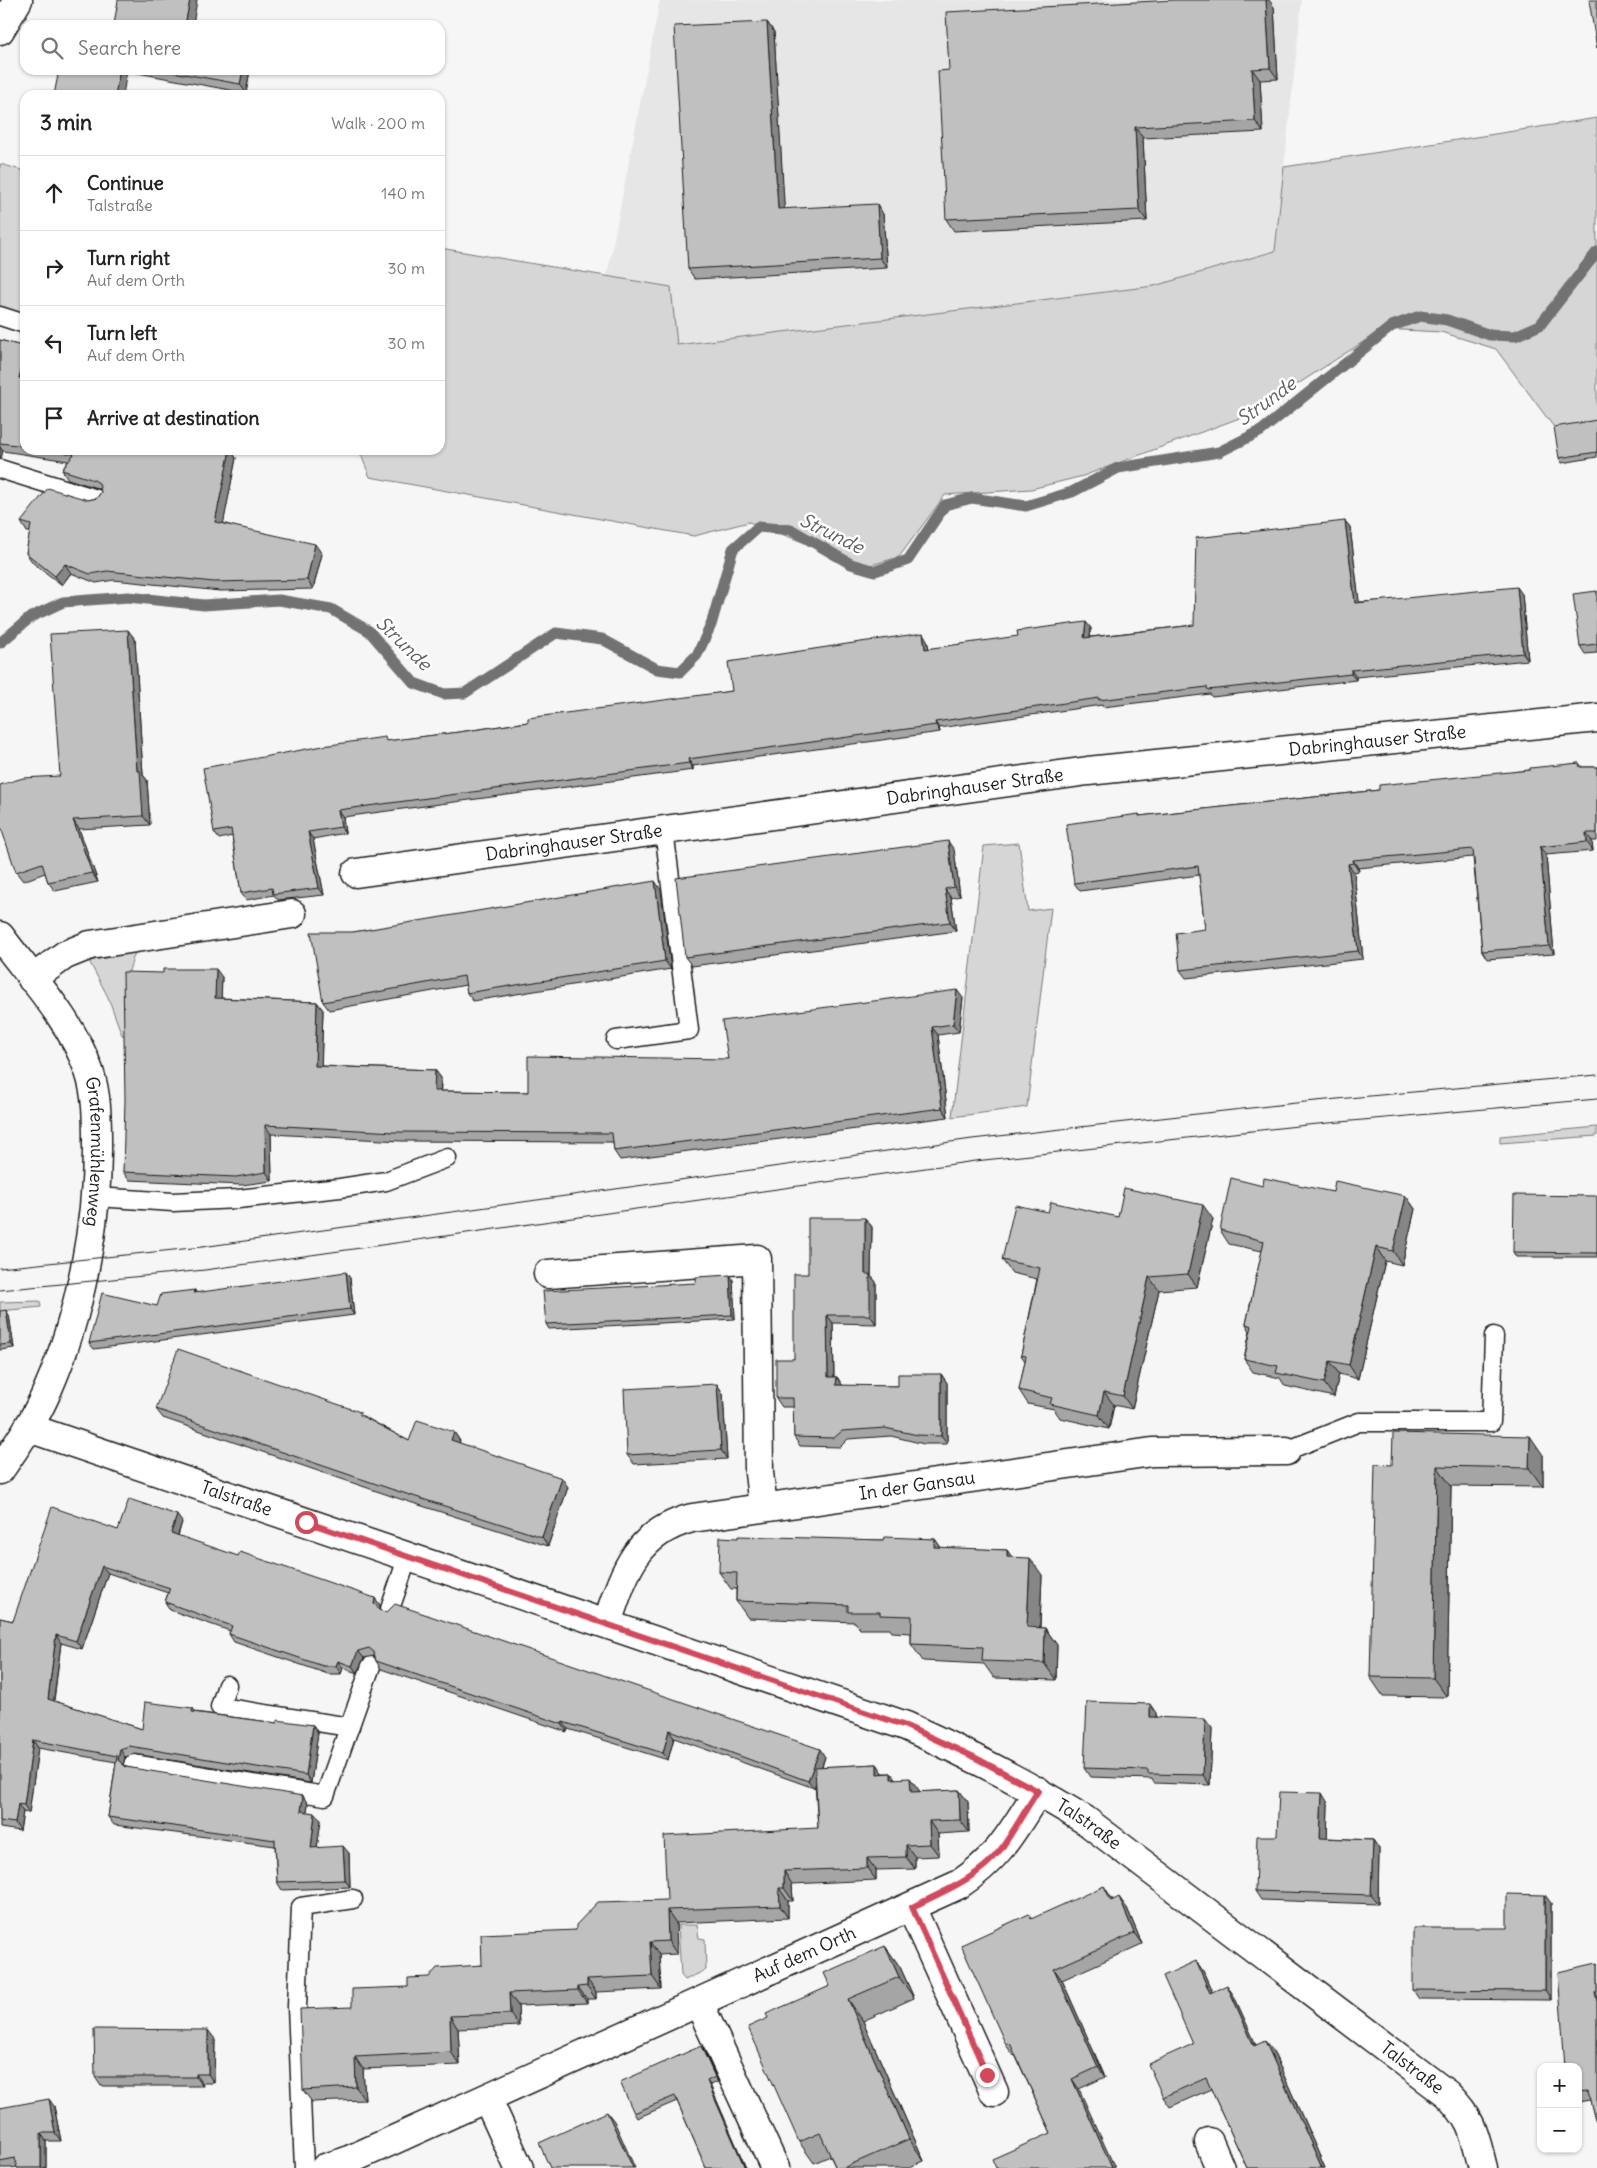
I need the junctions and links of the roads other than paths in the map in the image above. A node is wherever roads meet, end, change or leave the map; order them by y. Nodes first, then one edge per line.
1 (18, 0) edge
2 (0, 30) edge
3 (0, 316) edge
4 (20, 322) edge
5 (0, 469) edge
6 (97, 498) edge
7 (1597, 718) edge
8 (664, 830) junction
9 (356, 873) dead end
10 (292, 914) dead end
11 (0, 936) edge
12 (32, 979) junction
13 (616, 1040) dead end
14 (447, 1158) dead end
15 (96, 1197) junction
16 (548, 1274) dead end
17 (1494, 1336) dead end
18 (28, 1428) junction
19 (1286, 1451) joint
20 (0, 1470) edge
21 (763, 1507) junction
22 (408, 1556) junction
23 (390, 1609) edge
24 (607, 1623) junction
25 (371, 1666) edge
26 (227, 1685) dead end
27 (350, 1727) junction
28 (133, 1764) edge
29 (1038, 1791) junction
30 (353, 1899) dead end
31 (912, 1907) junction
32 (699, 2003) junction
33 (994, 2092) dead end
34 (488, 2098) junction
35 (1209, 2142) dead end
36 (304, 2168) edge
37 (324, 2168) edge
38 (519, 2168) edge
39 (775, 2168) edge
40 (1220, 2168) edge
41 (1483, 2168) edge

1 - 2 street
3 - 4 lane
5 - 6 lane
7 - 8 street, Dabringhauser Straße
8 - 9 street, Dabringhauser Straße
8 - 13 lane
10 - 12 street
11 - 12 street, Grafenmühlenweg
12 - 15 street, Grafenmühlenweg
14 - 15 lane
15 - 18 street, Grafenmühlenweg
16 - 21 street
17 - 19 lane
18 - 20 street, Grafenmühlenweg
18 - 22 street, Talstraße
19 - 21 street, In der Gansau
21 - 24 street, In der Gansau
22 - 23 lane
22 - 24 street, Talstraße
24 - 29 street, Talstraße
25 - 27 lane
26 - 27 lane
27 - 28 lane
29 - 31 street, Auf dem Orth
29 - 41 street, Talstraße
30 - 36 lane
31 - 32 street, Auf dem Orth
31 - 33 street
32 - 34 street, Auf dem Orth
32 - 39 street
34 - 37 street, Auf dem Orth
34 - 38 street
35 - 40 street

